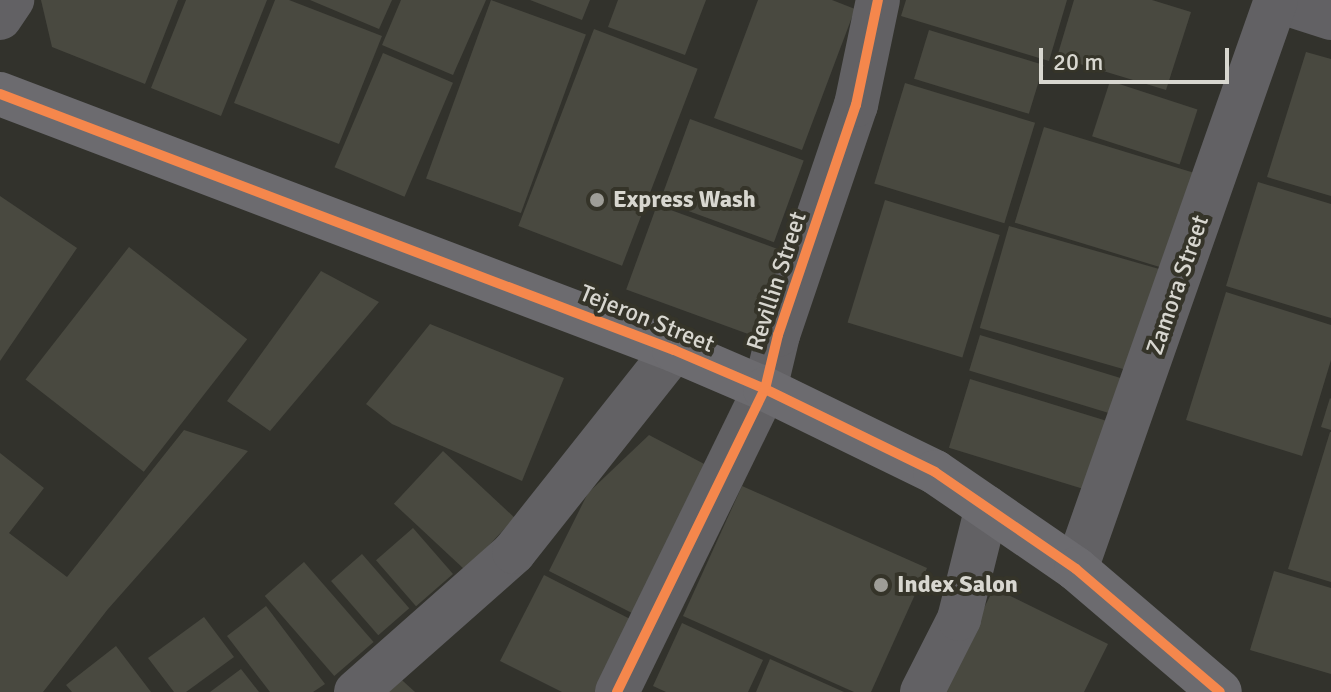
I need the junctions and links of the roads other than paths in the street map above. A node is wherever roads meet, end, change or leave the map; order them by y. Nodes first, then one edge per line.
1 (12, 0) edge
2 (878, 0) edge
3 (1276, 0) edge
4 (0, 18) edge
5 (1331, 18) edge
6 (0, 94) edge
7 (674, 350) junction
8 (765, 389) junction
9 (987, 507) junction
10 (1076, 569) junction
11 (356, 692) edge
12 (617, 692) edge
13 (922, 692) edge
14 (1220, 692) edge

1 - 4 street
2 - 8 street, Revillin Street
3 - 5 street
3 - 10 street, Zamora Street
6 - 7 main road, Tejeron Street
7 - 8 main road, Tejeron Street
7 - 11 street
8 - 9 main road, Tejeron Street
8 - 12 street, Revillin Street
9 - 10 main road, Tejeron Street
9 - 13 street
10 - 14 main road, Tejeron Street

